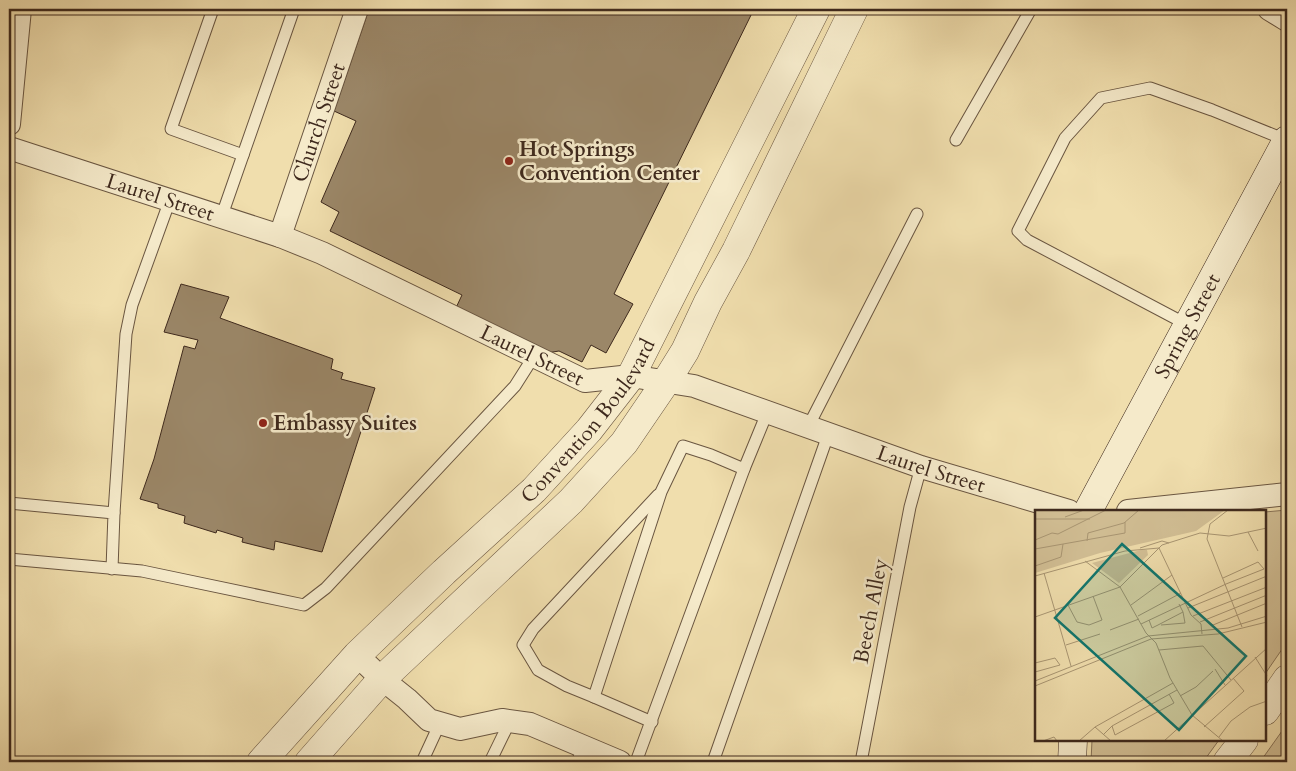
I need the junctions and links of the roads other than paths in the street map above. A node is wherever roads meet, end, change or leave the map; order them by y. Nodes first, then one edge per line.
1 (20, 9) edge
2 (213, 9) edge
3 (294, 9) edge
4 (357, 9) edge
5 (816, 9) edge
6 (854, 9) edge
7 (1031, 9) edge
8 (1270, 9) edge
9 (1287, 20) edge
10 (9, 124) edge
11 (956, 140) dead end
12 (1287, 140) edge
13 (9, 148) edge
14 (243, 155) junction
15 (170, 200) junction
16 (917, 214) dead end
17 (221, 218) junction
18 (280, 236) junction
19 (1188, 325) junction
20 (534, 356) junction
21 (631, 376) junction
22 (667, 380) junction
23 (767, 412) junction
24 (818, 431) junction
25 (921, 467) junction
26 (744, 469) junction
27 (661, 492) junction
28 (1287, 494) edge
29 (9, 503) edge
30 (1066, 510) edge
31 (1089, 510) edge
32 (1137, 510) edge
33 (114, 513) junction
34 (9, 559) edge
35 (112, 568) junction
36 (357, 655) junction
37 (382, 679) junction
38 (1287, 679) edge
39 (594, 697) junction
40 (1266, 709) edge
41 (510, 721) junction
42 (652, 722) junction
43 (440, 723) junction
44 (1073, 741) edge
45 (1243, 741) edge
46 (581, 754) edge
47 (261, 762) edge
48 (309, 762) edge
49 (422, 762) edge
50 (490, 762) edge
51 (620, 762) edge
52 (636, 762) edge
53 (713, 762) edge
54 (861, 762) edge
55 (1072, 762) edge
56 (1227, 762) edge

1 - 10 street
2 - 14 lane
3 - 14 lane
4 - 18 street, Church Street
5 - 21 street, Convention Boulevard
6 - 22 street, Convention Boulevard
7 - 11 lane
8 - 9 street
12 - 19 street, Spring Street
12 - 19 lane
13 - 15 street, Laurel Street
14 - 17 lane
15 - 17 street, Laurel Street
15 - 33 lane
16 - 24 lane
17 - 18 street, Laurel Street
18 - 20 street, Laurel Street
19 - 31 street, Spring Street
20 - 21 street, Laurel Street
20 - 35 lane
21 - 22 street, Laurel Street
21 - 36 street, Convention Boulevard
22 - 23 street, Laurel Street
22 - 37 street, Convention Boulevard
23 - 24 street, Laurel Street
23 - 26 lane
24 - 25 street, Laurel Street
24 - 53 lane
25 - 30 street, Laurel Street
25 - 54 lane, Beech Alley
26 - 27 lane
26 - 42 lane
27 - 39 lane
27 - 39 lane
28 - 32 street
29 - 33 lane
33 - 35 lane
34 - 35 lane
36 - 37 street
36 - 47 street, Convention Boulevard
37 - 43 street
37 - 48 street, Convention Boulevard
38 - 40 street
39 - 42 lane
41 - 43 street
41 - 46 street
41 - 50 lane
42 - 52 lane
43 - 49 lane
44 - 55 street
45 - 56 street
46 - 51 street

